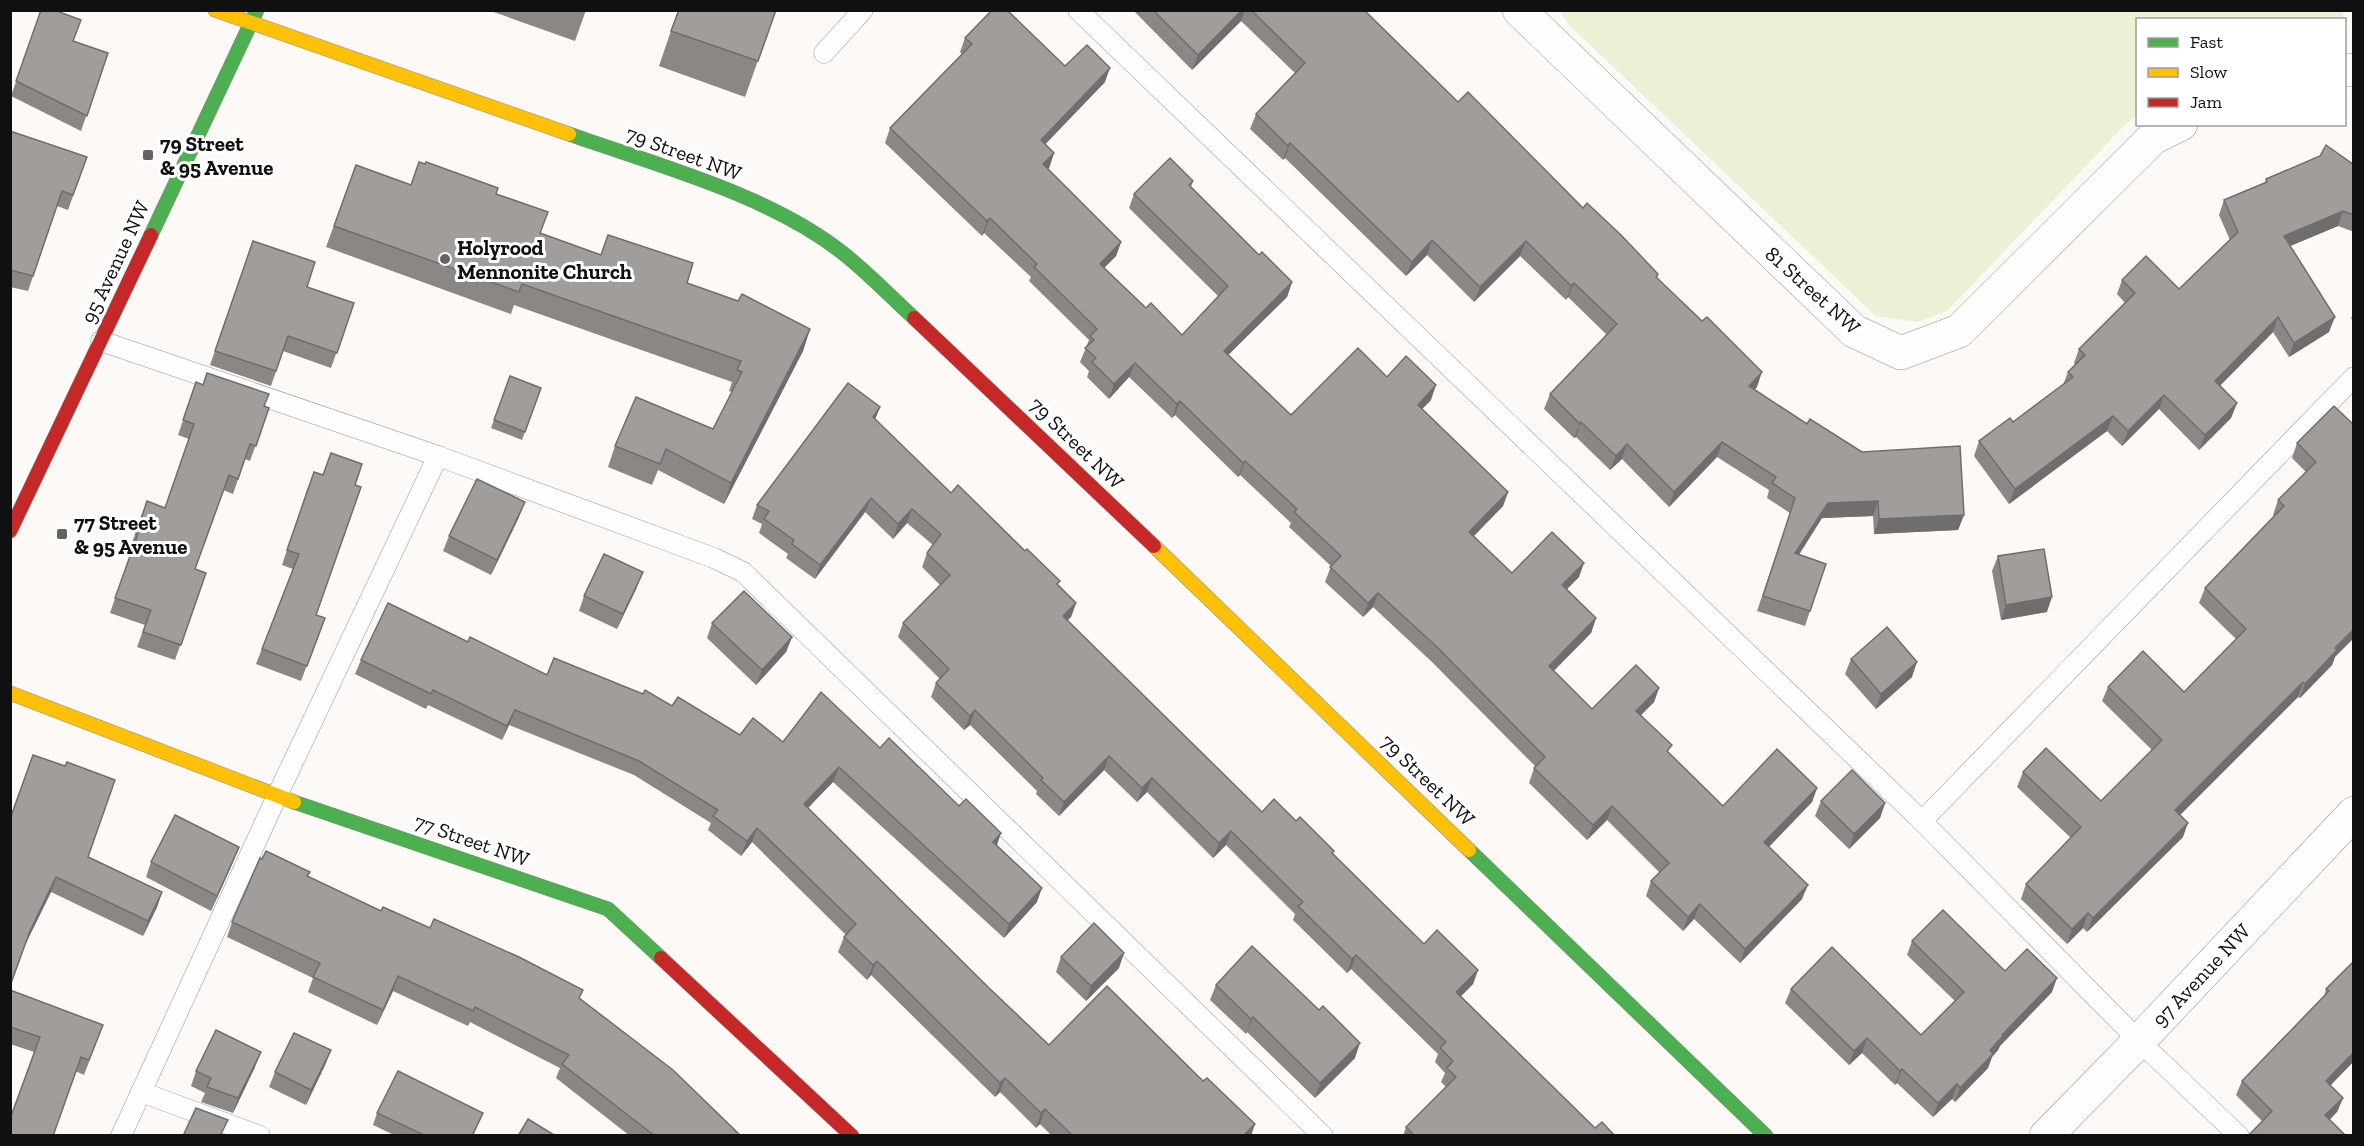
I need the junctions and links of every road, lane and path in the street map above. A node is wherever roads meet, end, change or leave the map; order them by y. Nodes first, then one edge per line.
1 (215, 10) edge
2 (863, 10) edge
3 (1078, 10) edge
4 (1519, 10) edge
5 (255, 17) edge
6 (824, 52) dead end
7 (2177, 126) edge
8 (100, 341) junction
9 (2354, 377) edge
10 (438, 456) junction
11 (10, 531) edge
12 (10, 693) edge
13 (277, 796) junction
14 (2354, 813) edge
15 (1922, 821) junction
16 (2139, 1041) junction
17 (141, 1092) junction
18 (121, 1136) edge
19 (260, 1136) edge
20 (852, 1136) edge
21 (1323, 1136) edge
22 (1766, 1136) edge
23 (2046, 1136) edge
24 (2239, 1136) edge

1 - 5 street, 79 Street NW
2 - 6 lane
3 - 15 lane
4 - 7 street, 81 Street NW
5 - 8 street, 95 Avenue NW
5 - 22 street, 79 Street NW
8 - 10 lane
8 - 11 street, 95 Avenue NW
9 - 15 lane
10 - 13 lane
10 - 21 lane
12 - 13 street, 77 Street NW
13 - 17 lane
13 - 20 street, 77 Street NW
14 - 16 street, 97 Avenue NW
15 - 16 lane
16 - 23 street, 97 Avenue NW
16 - 24 lane
17 - 18 lane
17 - 19 lane

